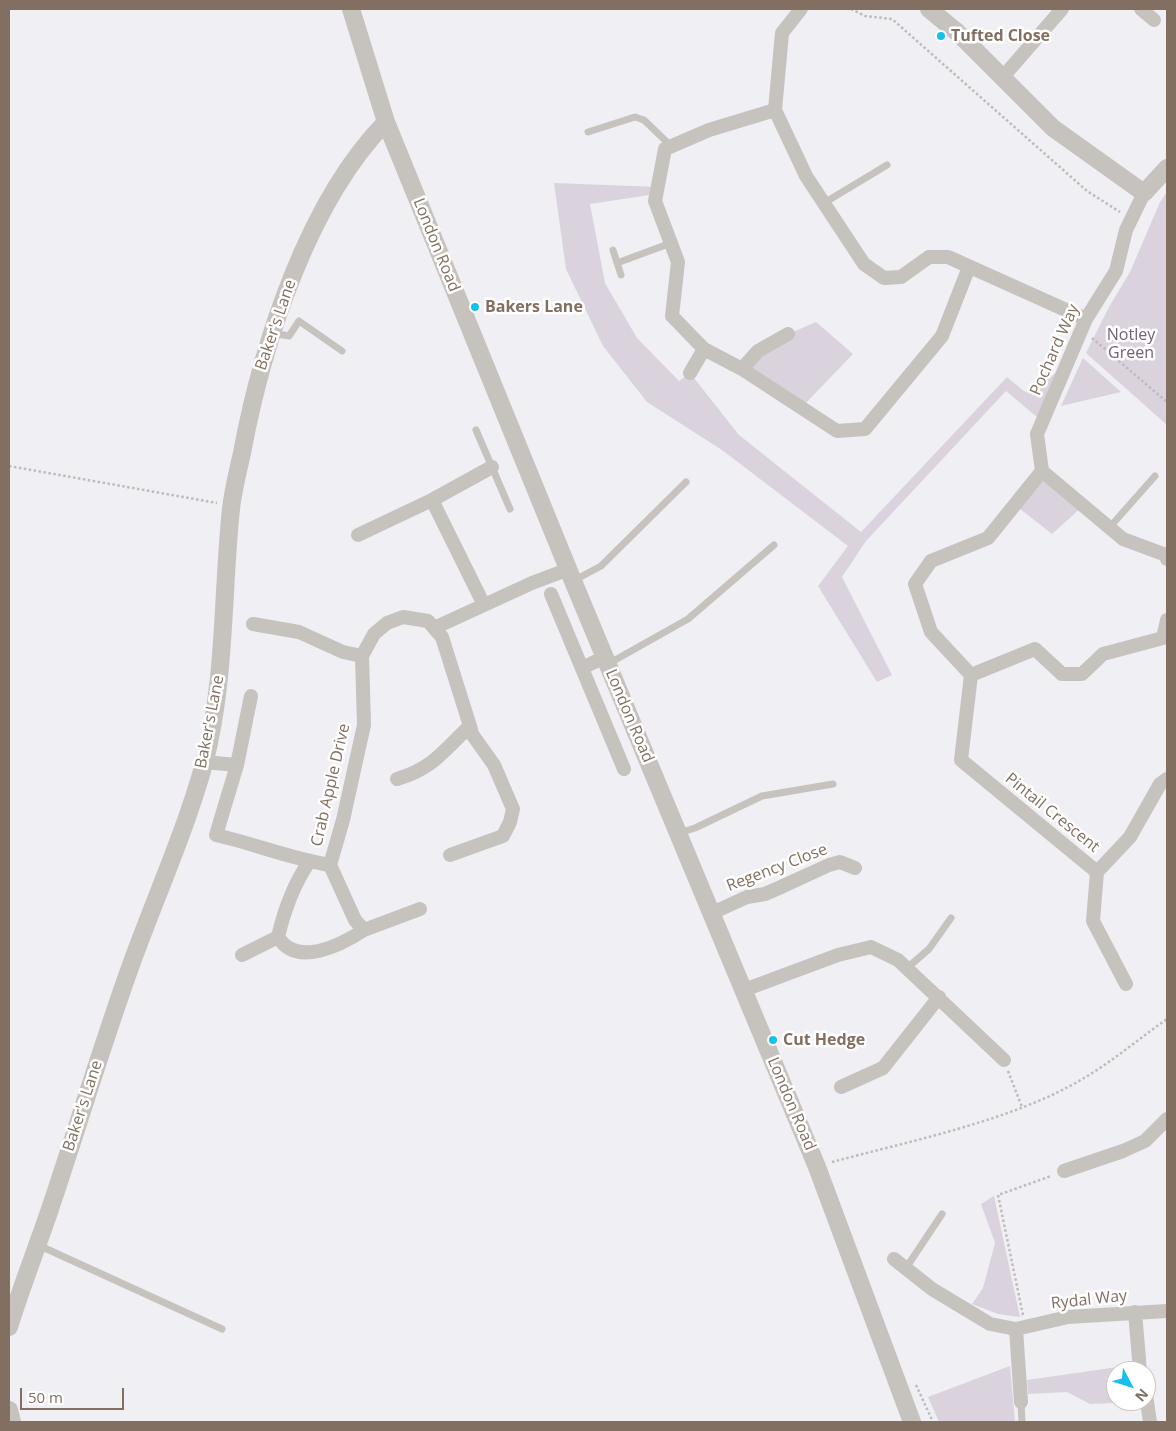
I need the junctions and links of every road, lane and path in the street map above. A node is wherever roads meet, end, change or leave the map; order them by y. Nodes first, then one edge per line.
1 (351, 9) edge
2 (801, 9) edge
3 (851, 9) edge
4 (929, 9) edge
5 (1062, 9) edge
6 (1140, 9) edge
7 (1154, 20) dead end
8 (1002, 78) junction
9 (775, 110) junction
10 (386, 122) junction
11 (588, 132) dead end
12 (671, 146) junction
13 (887, 165) dead end
14 (1167, 168) edge
15 (1144, 193) junction
16 (824, 203) junction
17 (1132, 219) junction
18 (671, 243) junction
19 (612, 250) dead end
20 (617, 263) junction
21 (969, 267) junction
22 (621, 275) dead end
23 (1086, 320) junction
24 (272, 333) junction
25 (788, 334) dead end
26 (1090, 336) dead end
27 (704, 349) junction
28 (342, 351) dead end
29 (742, 370) junction
30 (690, 373) dead end
31 (1167, 402) edge
32 (476, 430) dead end
33 (9, 466) edge
34 (492, 468) junction
35 (1042, 471) junction
36 (1156, 476) dead end
37 (686, 482) dead end
38 (432, 500) junction
39 (232, 505) junction
40 (510, 509) dead end
41 (1109, 528) junction
42 (358, 535) dead end
43 (774, 545) dead end
44 (1167, 559) edge
45 (571, 575) junction
46 (551, 594) dead end
47 (484, 605) junction
48 (1167, 620) edge
49 (253, 624) dead end
50 (434, 628) junction
51 (1165, 640) edge
52 (362, 656) junction
53 (606, 661) junction
54 (582, 668) junction
55 (971, 675) junction
56 (251, 696) dead end
57 (470, 726) junction
58 (204, 762) junction
59 (237, 765) junction
60 (624, 769) dead end
61 (397, 779) dead end
62 (833, 784) dead end
63 (1165, 784) edge
64 (678, 833) junction
65 (450, 855) dead end
66 (309, 862) junction
67 (330, 865) junction
68 (855, 868) dead end
69 (1097, 872) junction
70 (420, 909) dead end
71 (712, 913) junction
72 (951, 918) dead end
73 (364, 930) junction
74 (278, 937) junction
75 (242, 956) dead end
76 (907, 968) junction
77 (1126, 984) dead end
78 (744, 990) junction
79 (938, 998) junction
80 (1167, 1019) edge
81 (1004, 1060) joint
82 (841, 1087) dead end
83 (1022, 1107) junction
84 (1167, 1119) edge
85 (817, 1166) junction
86 (1064, 1171) joint
87 (942, 1214) dead end
88 (37, 1245) junction
89 (894, 1259) dead end
90 (906, 1268) junction
91 (1167, 1311) edge
92 (1135, 1312) junction
93 (9, 1327) edge
94 (222, 1328) dead end
95 (1021, 1328) junction
96 (1139, 1361) edge
97 (1021, 1402) joint
98 (9, 1410) edge
99 (12, 1422) edge
100 (912, 1422) edge
101 (1022, 1422) edge

1 - 10 street, London Road
2 - 9 street
3 - 17 path
4 - 8 street
5 - 8 street
6 - 7 street
8 - 15 street
9 - 12 street
9 - 16 street
10 - 24 street, Baker's Lane
10 - 45 street, London Road
11 - 12 lane
12 - 18 street
13 - 16 lane
14 - 15 street
15 - 17 street, Pochard Way
16 - 21 street
17 - 23 street, Pochard Way
18 - 20 lane
18 - 27 street
19 - 20 lane
20 - 22 lane
21 - 23 street
21 - 29 street
23 - 35 street, Pochard Way
24 - 28 lane
24 - 39 street, Baker's Lane
25 - 29 street
26 - 31 path
27 - 29 street
27 - 30 street
32 - 34 lane
33 - 39 path
34 - 38 street
34 - 40 lane
35 - 41 street
35 - 55 street
36 - 41 lane
37 - 45 lane
38 - 42 street
38 - 47 street
39 - 58 street, Baker's Lane
41 - 44 street
43 - 53 lane
45 - 47 street
45 - 53 street, London Road
46 - 54 street
47 - 50 street
48 - 51 street
49 - 52 street
50 - 52 street
50 - 57 street
51 - 55 street
52 - 67 street, Crab Apple Drive
53 - 54 street
53 - 64 street, London Road
54 - 60 street
55 - 69 street, Pintail Crescent
56 - 59 street
57 - 61 street
57 - 65 street
58 - 59 street
58 - 88 street, Baker's Lane
59 - 66 street, Crab Apple Drive
62 - 64 lane
63 - 69 street, Pintail Crescent
64 - 71 street, London Road
66 - 67 street, Crab Apple Drive
66 - 74 street, Crab Apple Drive
67 - 73 street, Crab Apple Drive
68 - 71 street, Regency Close
69 - 77 street
70 - 73 street
71 - 78 street, London Road
72 - 76 lane
73 - 74 street
74 - 75 street
76 - 78 street
76 - 79 street
78 - 85 street, London Road
79 - 81 street
79 - 82 street
80 - 83 path
81 - 83 path
83 - 85 path
84 - 86 street
85 - 100 street, London Road
86 - 95 path
87 - 90 lane
88 - 93 street, Baker's Lane
88 - 94 lane
89 - 90 street, Rydal Way
90 - 95 street, Rydal Way
91 - 92 street, Rydal Way
92 - 95 street, Rydal Way
92 - 96 street
95 - 97 street
97 - 101 lane
98 - 99 street

